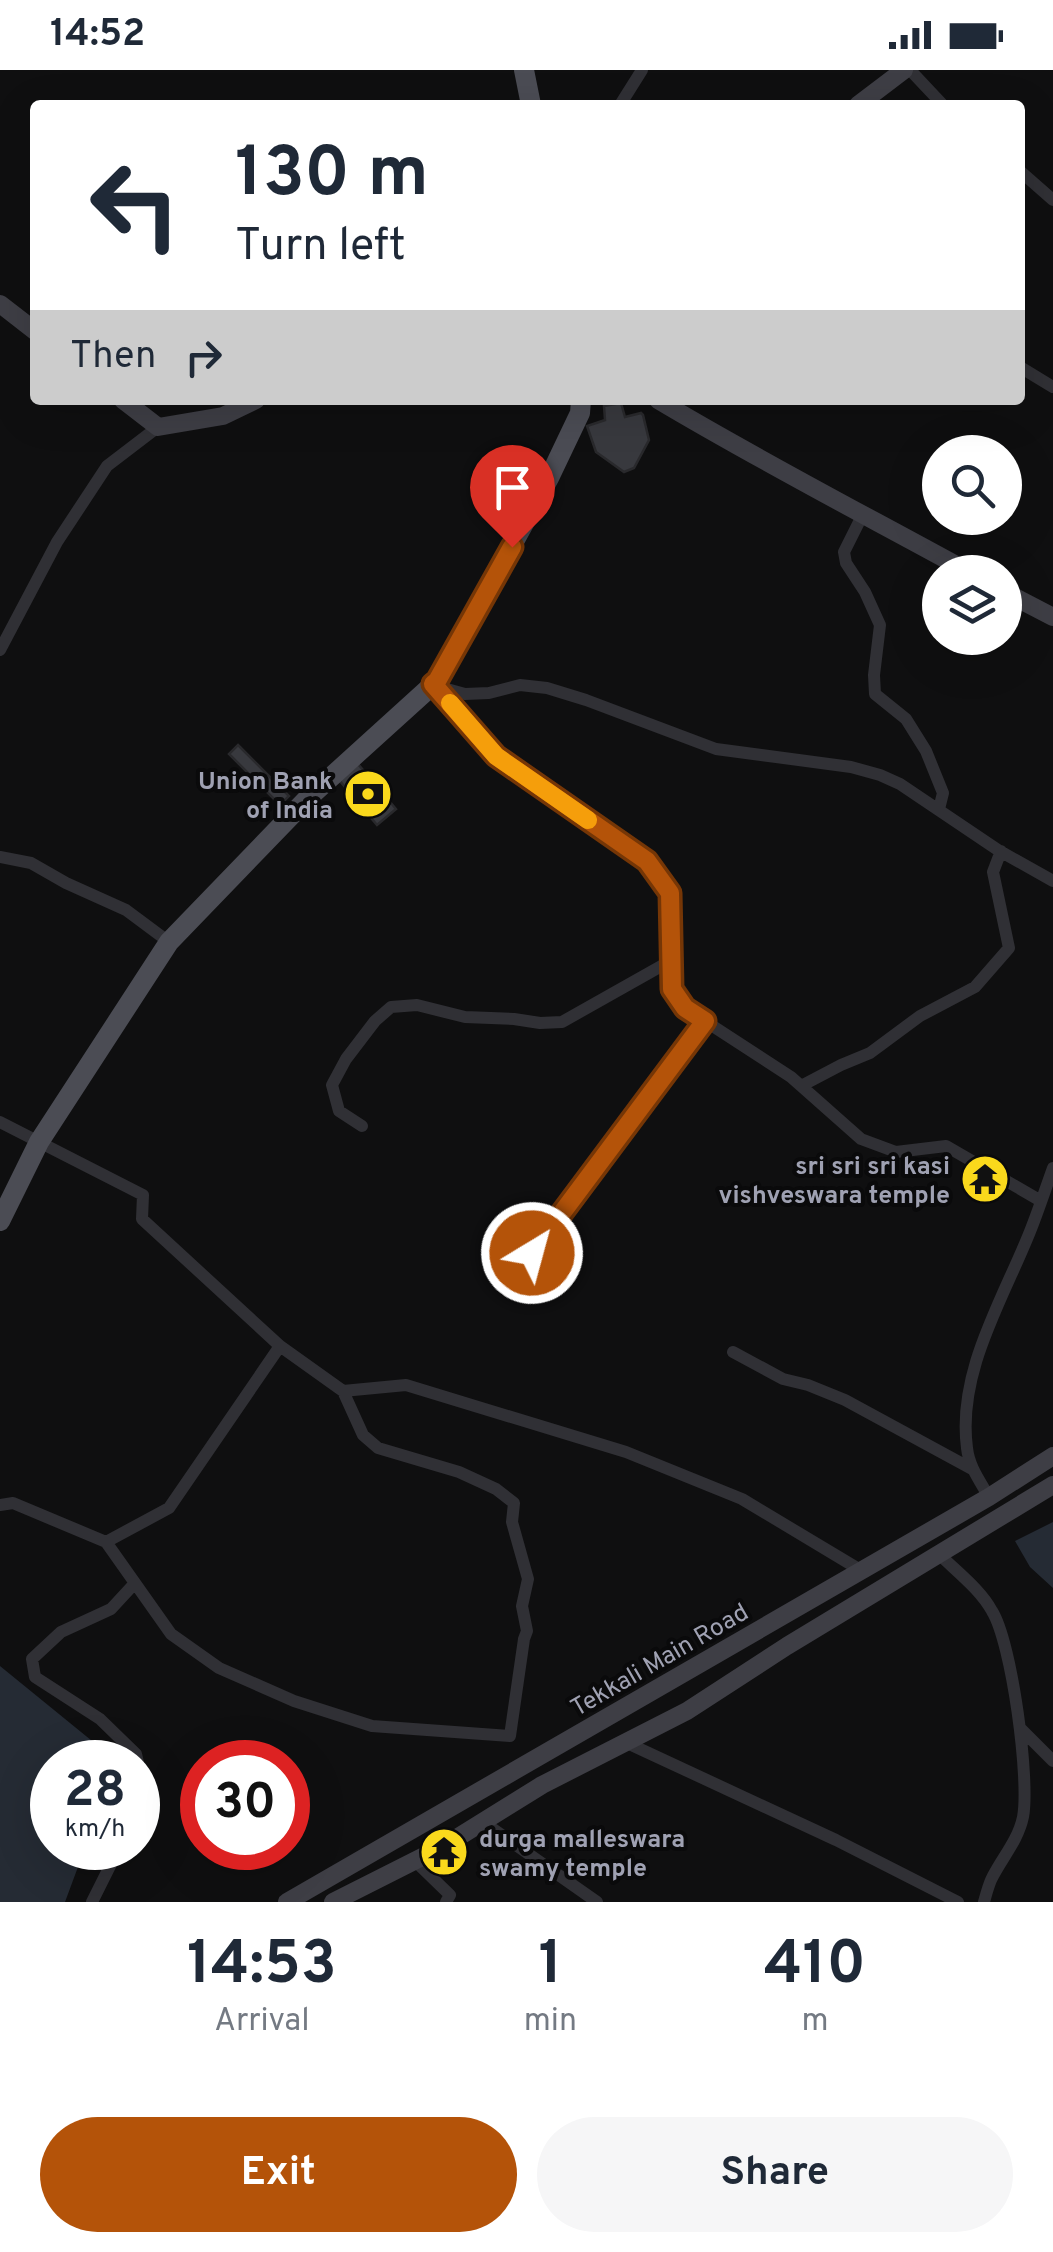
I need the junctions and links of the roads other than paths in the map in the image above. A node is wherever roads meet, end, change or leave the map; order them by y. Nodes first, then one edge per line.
1 (524, 70) edge
2 (642, 70) edge
3 (907, 70) edge
4 (530, 100) edge
5 (623, 100) edge
6 (865, 100) edge
7 (938, 100) edge
8 (1025, 176) edge
9 (1053, 200) edge
10 (0, 304) edge
11 (30, 327) edge
12 (1025, 370) edge
13 (1053, 387) edge
14 (129, 405) edge
15 (246, 405) edge
16 (581, 405) edge
17 (666, 405) edge
18 (158, 427) junction
19 (863, 514) junction
20 (938, 555) edge
21 (1022, 601) edge
22 (1053, 617) edge
23 (0, 650) edge
24 (433, 684) junction
25 (939, 809) junction
26 (1001, 851) junction
27 (0, 857) edge
28 (1053, 880) edge
29 (169, 942) junction
30 (672, 960) junction
31 (705, 1021) junction
32 (801, 1086) junction
33 (0, 1122) edge
34 (362, 1126) dead end
35 (38, 1142) junction
36 (1053, 1168) edge
37 (1041, 1201) junction
38 (0, 1221) edge
39 (532, 1253) dead end
40 (280, 1346) junction
41 (733, 1352) dead end
42 (343, 1391) junction
43 (1053, 1456) edge
44 (972, 1469) junction
45 (1053, 1486) edge
46 (989, 1497) junction
47 (0, 1504) edge
48 (106, 1542) junction
49 (939, 1554) junction
50 (862, 1571) junction
51 (135, 1583) junction
52 (1018, 1726) junction
53 (121, 1740) edge
54 (626, 1742) junction
55 (1053, 1762) edge
56 (483, 1822) junction
57 (414, 1861) junction
58 (109, 1870) edge
59 (92, 1902) edge
60 (287, 1902) edge
61 (333, 1902) edge
62 (446, 1902) edge
63 (597, 1902) edge
64 (958, 1902) edge
65 (984, 1902) edge

1 - 4 main road
2 - 5 street
3 - 6 main road
3 - 7 street
8 - 9 street
10 - 11 main road
12 - 13 street
14 - 18 main road
15 - 18 main road
16 - 24 main road
17 - 19 main road
18 - 23 street
19 - 20 main road
19 - 25 street
21 - 22 main road
24 - 25 street
24 - 29 main road
24 - 30 street
25 - 26 street
26 - 28 street
26 - 32 street
27 - 29 street
29 - 35 main road
30 - 31 street
30 - 34 street
31 - 32 street
31 - 39 street
32 - 37 street
33 - 35 street
35 - 38 main road
35 - 40 street
36 - 37 street
37 - 44 street
40 - 42 street
40 - 48 street
41 - 44 street
42 - 50 street
42 - 51 street
43 - 46 main road, Tekkali Main Road
44 - 46 street
45 - 49 main road
46 - 50 main road, Tekkali Main Road
47 - 48 street
48 - 51 street
49 - 52 street
49 - 54 main road
50 - 60 main road, Tekkali Main Road
51 - 53 street
52 - 55 street
52 - 65 street
54 - 56 main road
54 - 64 street
56 - 57 main road
56 - 63 street
57 - 61 main road
57 - 62 street
58 - 59 street

